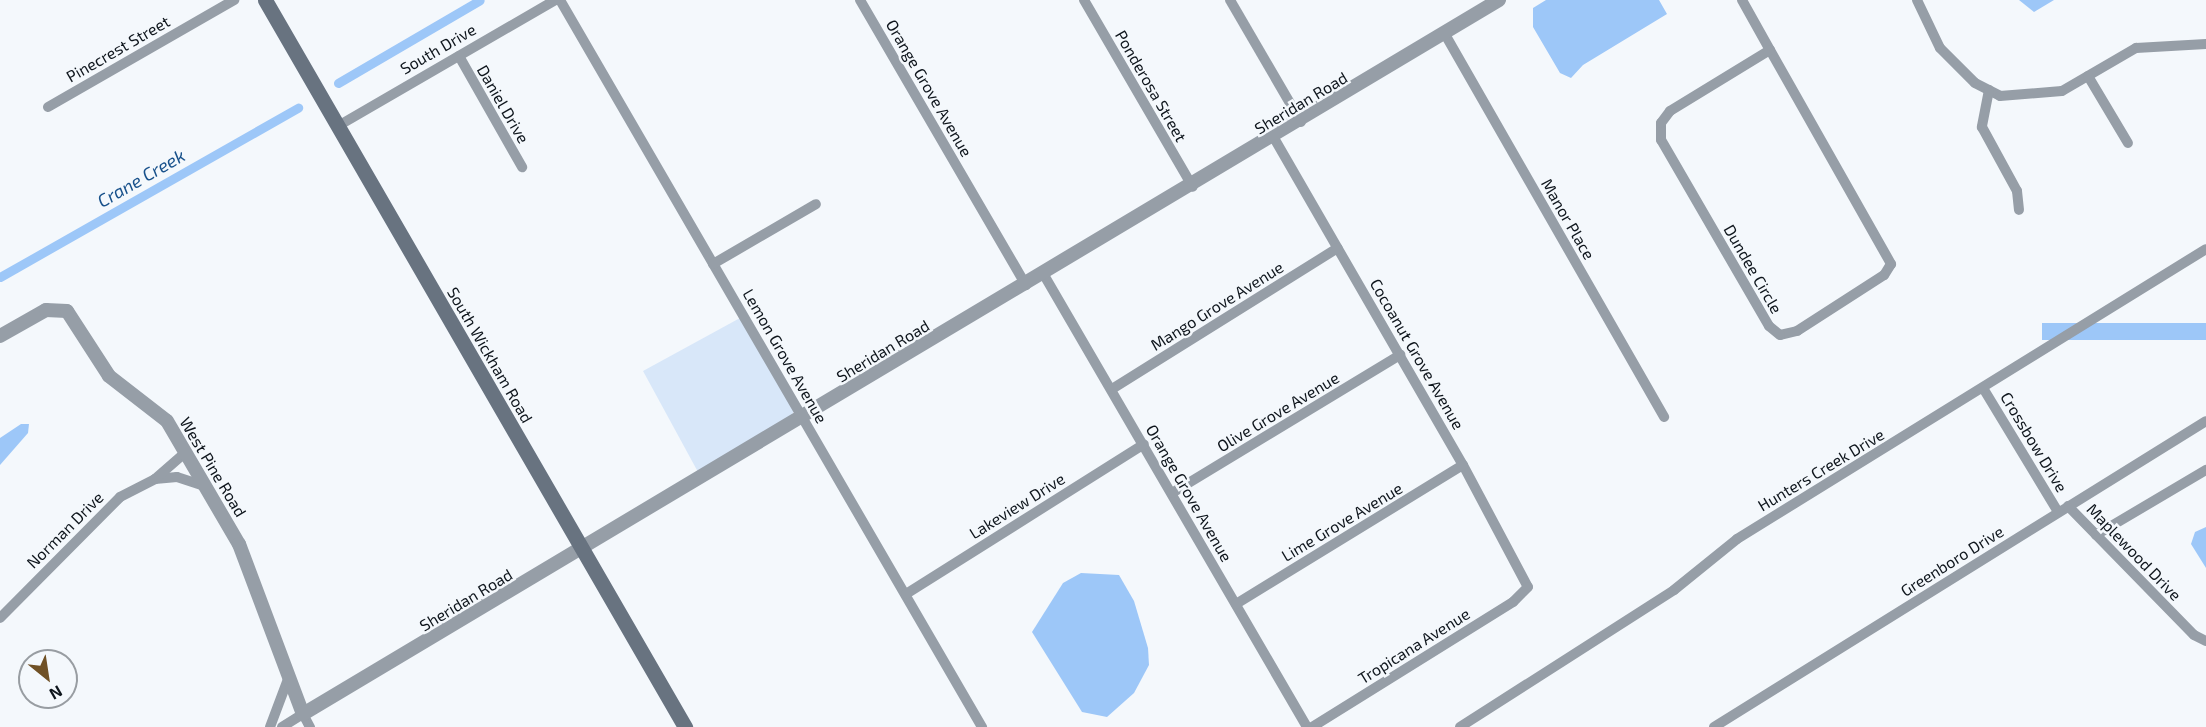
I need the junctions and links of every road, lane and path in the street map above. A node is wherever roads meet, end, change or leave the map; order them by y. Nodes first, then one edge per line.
1 (234, 0) edge
2 (265, 0) edge
3 (555, 0) edge
4 (560, 0) edge
5 (860, 0) edge
6 (1084, 0) edge
7 (1230, 0) edge
8 (1499, 0) edge
9 (1742, 0) edge
10 (1917, 0) edge
11 (1482, 4) edge
12 (1446, 36) junction
13 (2206, 44) edge
14 (1770, 50) junction
15 (459, 56) junction
16 (2088, 76) junction
17 (1989, 90) junction
18 (48, 107) dead end
19 (1301, 122) junction
20 (338, 126) junction
21 (1274, 138) junction
22 (2128, 143) dead end
23 (522, 167) dead end
24 (1193, 187) junction
25 (816, 204) dead end
26 (2019, 210) dead end
27 (1338, 248) junction
28 (2206, 249) edge
29 (713, 264) junction
30 (1044, 275) junction
31 (1026, 285) junction
32 (0, 336) edge
33 (1400, 355) junction
34 (1983, 388) junction
35 (1112, 389) junction
36 (1664, 417) dead end
37 (804, 418) junction
38 (2206, 421) edge
39 (1144, 444) junction
40 (186, 452) junction
41 (1463, 465) junction
42 (2206, 470) edge
43 (155, 479) junction
44 (207, 487) junction
45 (1172, 493) junction
46 (2063, 509) junction
47 (2096, 535) junction
48 (582, 551) junction
49 (1528, 587) joint
50 (906, 594) junction
51 (1236, 604) junction
52 (0, 618) edge
53 (2206, 641) edge
54 (288, 679) junction
55 (303, 714) junction
56 (270, 727) edge
57 (282, 727) edge
58 (310, 727) edge
59 (684, 727) edge
60 (982, 727) edge
61 (1307, 727) edge
62 (1312, 727) edge
63 (1460, 727) edge
64 (1714, 727) edge

1 - 18 street, Pinecrest Street
2 - 20 main road, South Wickham Road
3 - 15 street, South Drive
4 - 29 street, Lemon Grove Avenue
5 - 31 street, Orange Grove Avenue
6 - 24 street, Ponderosa Street
7 - 19 street
8 - 11 street, Sheridan Road
9 - 14 street, Dundee Circle
10 - 17 street
11 - 12 street, Sheridan Road
12 - 19 street, Sheridan Road
12 - 36 street, Manor Place
13 - 16 street
14 - 14 street, Dundee Circle
15 - 20 street, South Drive
15 - 23 street, Daniel Drive
16 - 17 street
16 - 22 street
17 - 26 street
19 - 21 street, Sheridan Road
20 - 48 main road, South Wickham Road
21 - 24 street, Sheridan Road
21 - 27 street, Cocoanut Grove Avenue
24 - 30 street, Sheridan Road
25 - 29 street
27 - 33 street, Cocoanut Grove Avenue
27 - 35 street, Mango Grove Avenue
28 - 34 street, Hunters Creek Drive
29 - 37 street, Lemon Grove Avenue
30 - 31 street, Sheridan Road
30 - 35 street, Orange Grove Avenue
31 - 37 street, Sheridan Road
32 - 40 street, West Pine Road
33 - 41 street, Cocoanut Grove Avenue
33 - 45 street, Olive Grove Avenue
34 - 46 street, Crossbow Drive
34 - 63 street, Hunters Creek Drive
35 - 39 street, Orange Grove Avenue
37 - 48 street, Sheridan Road
37 - 50 street, Lemon Grove Avenue
38 - 46 street, Greenboro Drive
39 - 45 street, Orange Grove Avenue
39 - 50 street, Lakeview Drive
40 - 43 street, Norman Drive
40 - 44 street, West Pine Road
41 - 49 street, Cocoanut Grove Avenue
41 - 51 street, Lime Grove Avenue
42 - 47 street
43 - 44 street
43 - 52 street, Norman Drive
44 - 54 street, West Pine Road
45 - 51 street, Orange Grove Avenue
46 - 47 street, Maplewood Drive
46 - 64 street, Greenboro Drive
47 - 53 street, Maplewood Drive
48 - 55 street, Sheridan Road
48 - 59 main road, South Wickham Road
49 - 62 street, Tropicana Avenue
50 - 60 street, Lemon Grove Avenue
51 - 61 street, Orange Grove Avenue
54 - 55 street, West Pine Road
54 - 56 street
55 - 57 street, Sheridan Road
55 - 58 street, West Pine Road

